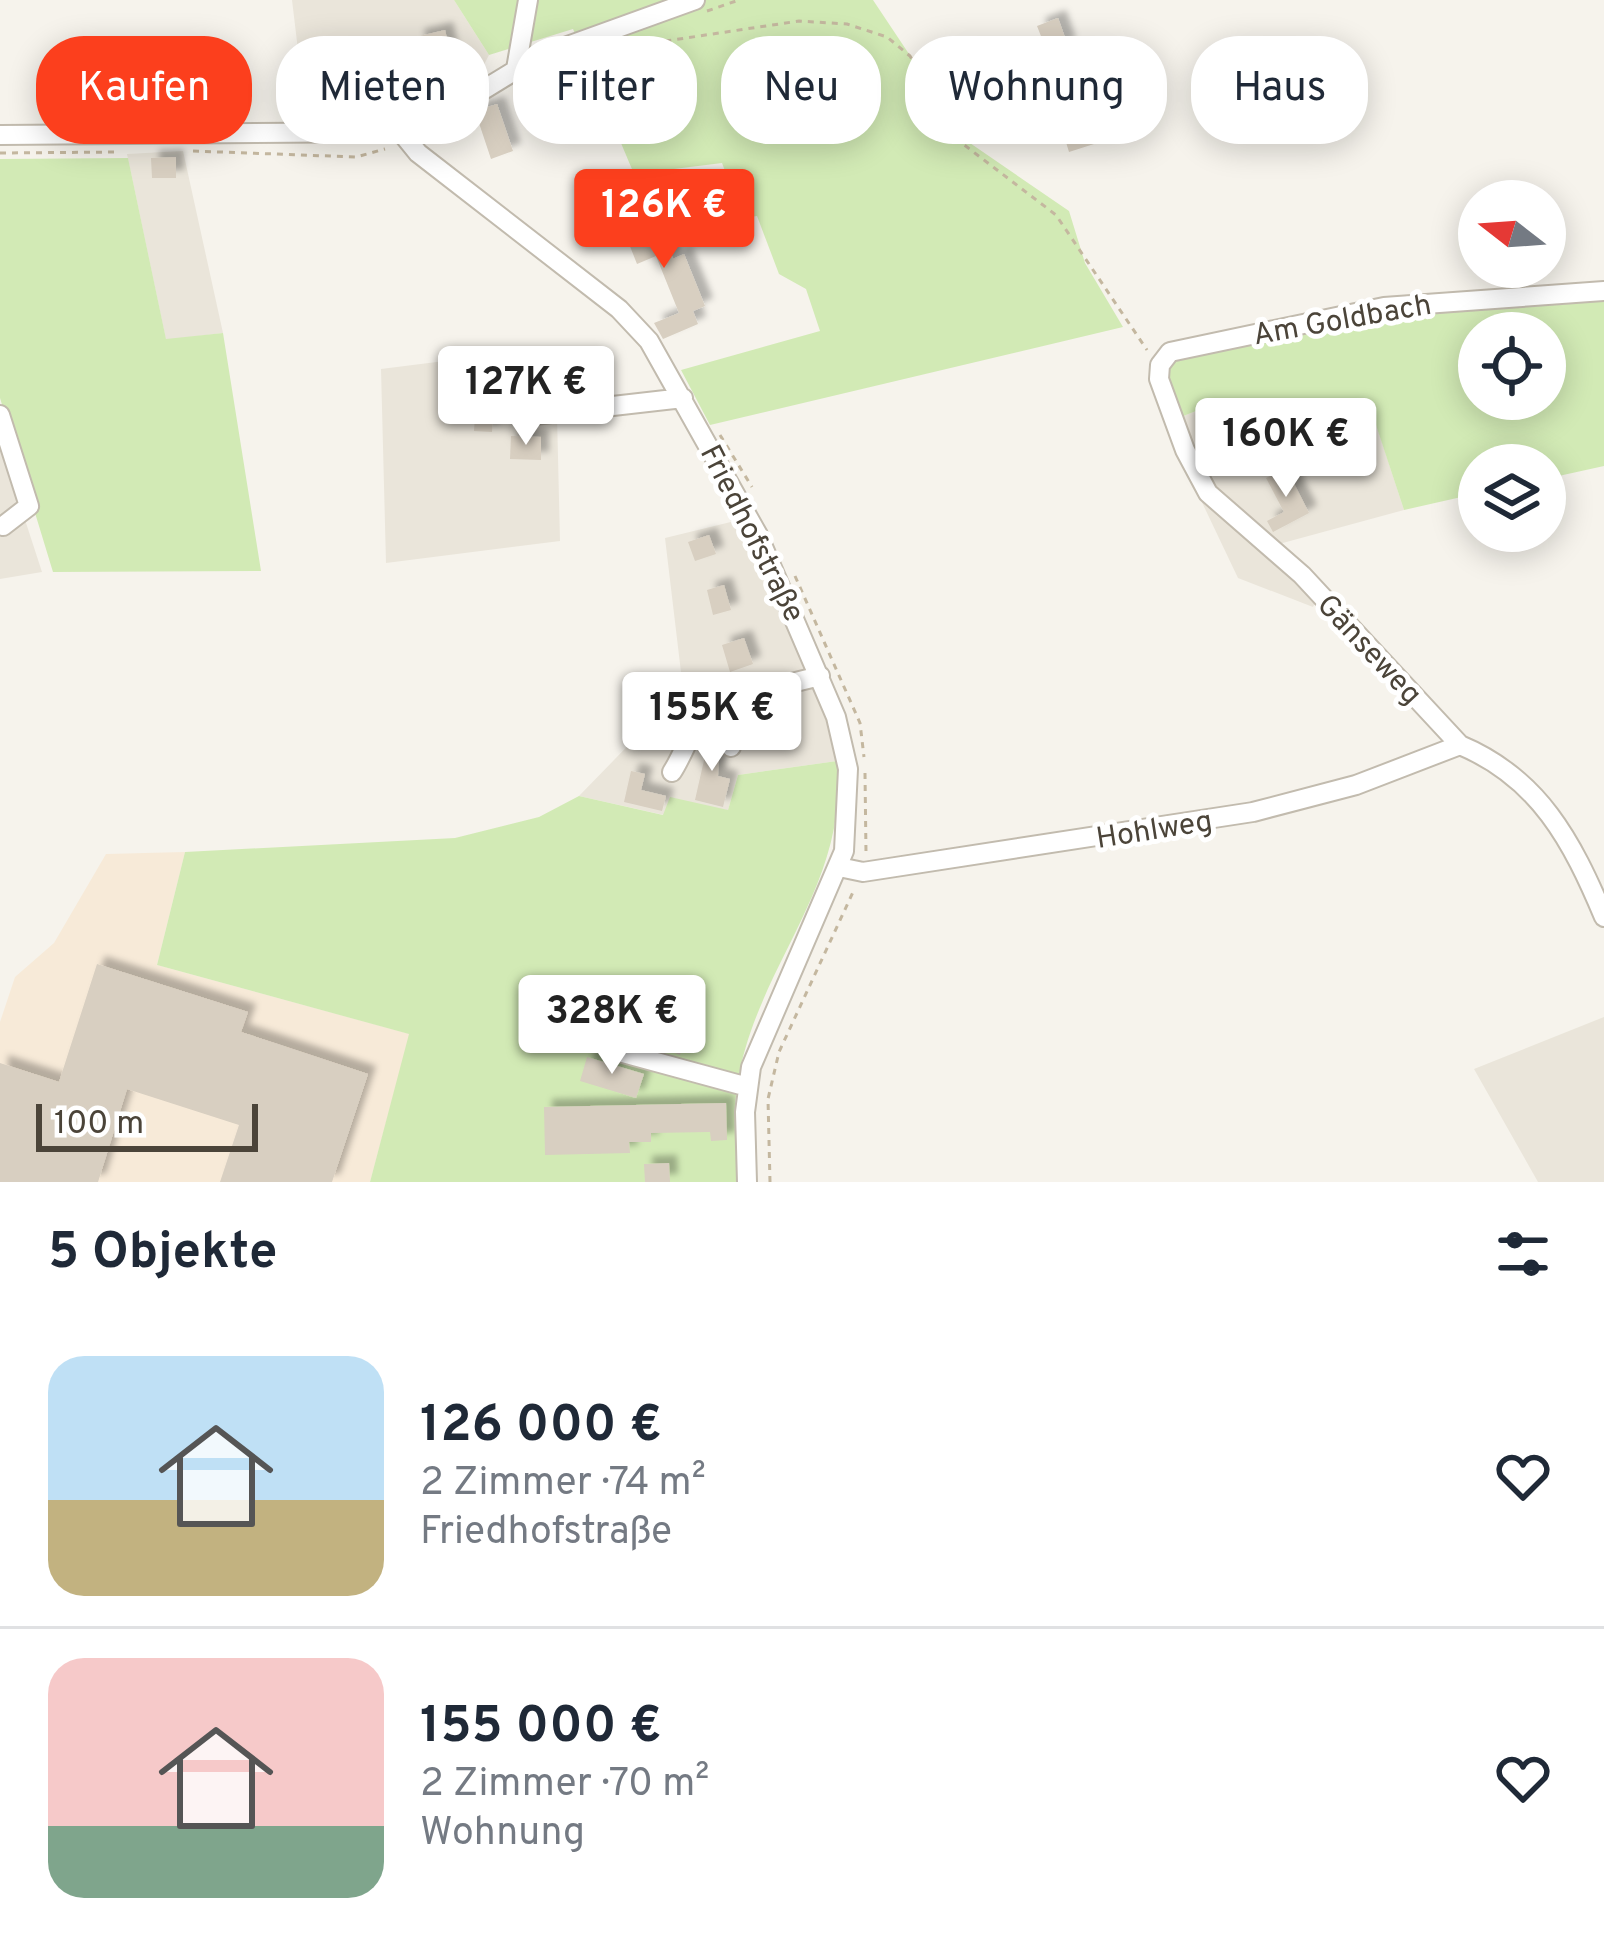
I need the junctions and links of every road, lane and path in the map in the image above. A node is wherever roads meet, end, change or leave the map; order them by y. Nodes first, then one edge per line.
1 (528, 0) edge
2 (694, 0) edge
3 (522, 36) edge
4 (601, 36) edge
5 (697, 37) edge
6 (0, 135) edge
7 (276, 136) edge
8 (387, 144) edge
9 (413, 144) edge
10 (180, 148) dead end
11 (126, 149) dead end
12 (0, 153) edge
13 (1604, 291) edge
14 (1160, 365) junction
15 (683, 398) junction
16 (0, 415) edge
17 (525, 416) dead end
18 (3, 526) edge
19 (820, 676) junction
20 (737, 692) junction
21 (1460, 745) junction
22 (731, 747) dead end
23 (672, 772) dead end
24 (839, 867) junction
25 (863, 872) junction
26 (1604, 916) edge
27 (612, 1049) dead end
28 (748, 1087) junction
29 (747, 1182) edge
30 (770, 1182) edge

1 - 3 street
2 - 4 street
5 - 14 path
6 - 7 street
8 - 10 path
9 - 15 street, Friedhofstraße
11 - 12 path
13 - 14 street, Am Goldbach
14 - 21 street, Gänseweg
15 - 17 street
15 - 19 street, Friedhofstraße
16 - 18 street
19 - 20 street
19 - 24 street, Friedhofstraße
20 - 22 street
20 - 23 street
21 - 25 street, Hohlweg
21 - 26 street, Gänseweg
24 - 25 street, Hohlweg
24 - 28 street, Friedhofstraße
25 - 30 path
27 - 28 street
28 - 29 street, Friedhofstraße

